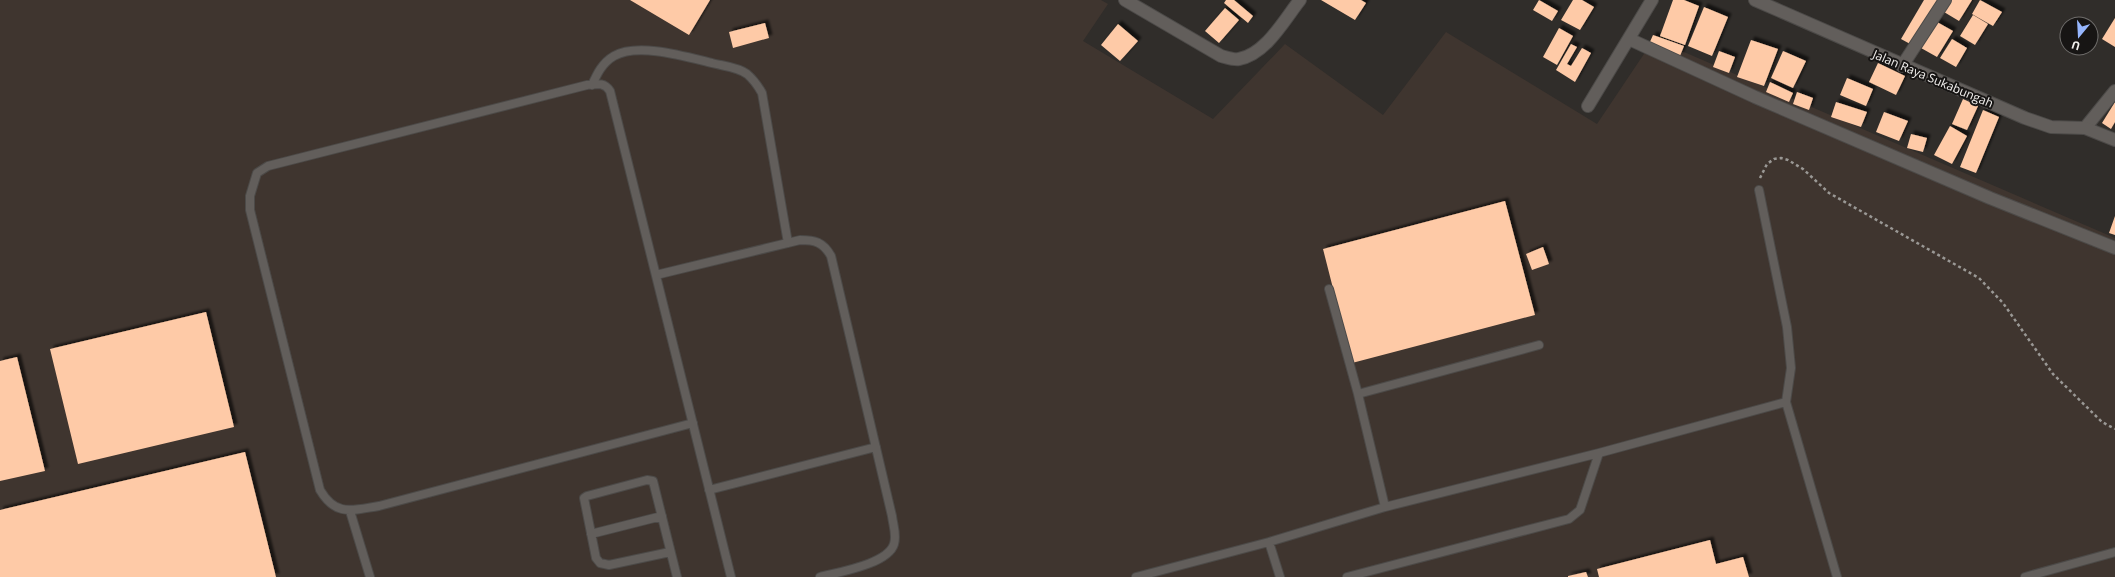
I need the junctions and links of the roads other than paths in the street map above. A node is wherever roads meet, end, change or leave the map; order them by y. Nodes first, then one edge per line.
1 (1125, 0) edge
2 (1300, 0) edge
3 (1652, 0) edge
4 (1755, 0) edge
5 (1945, 0) edge
6 (1629, 39) junction
7 (1902, 66) junction
8 (592, 85) junction
9 (2115, 91) edge
10 (1588, 106) dead end
11 (2085, 128) junction
12 (2115, 140) edge
13 (1758, 190) road end
14 (788, 243) junction
15 (2115, 248) edge
16 (656, 275) junction
17 (1329, 289) dead end
18 (1539, 345) dead end
19 (1358, 394) junction
20 (1786, 402) junction
21 (693, 423) junction
22 (876, 447) junction
23 (1599, 453) junction
24 (709, 490) junction
25 (1385, 507) junction
26 (350, 511) junction
27 (662, 516) junction
28 (591, 534) junction
29 (1269, 542) junction
30 (670, 552) junction
31 (2115, 552) edge
32 (370, 577) edge
33 (676, 577) edge
34 (731, 577) edge
35 (820, 577) edge
36 (1136, 577) edge
37 (1280, 577) edge
38 (1347, 577) edge
39 (1837, 577) edge
40 (2025, 577) edge

1 - 2 street
3 - 6 street
4 - 7 street, Jalan Raya Sukabungah
5 - 7 street
6 - 10 street
6 - 15 street
7 - 11 street, Jalan Raya Sukabungah
8 - 14 lane
8 - 16 lane
8 - 26 lane
9 - 11 street
11 - 12 street, Jalan Raya Sukabungah
13 - 20 lane
14 - 16 lane
14 - 22 lane
16 - 21 lane
17 - 19 lane
18 - 19 lane
19 - 25 lane
20 - 23 lane
20 - 39 lane
21 - 24 lane
21 - 26 lane
22 - 24 lane
22 - 35 lane
23 - 25 lane
23 - 38 lane
24 - 34 lane
25 - 29 lane
26 - 32 lane
27 - 28 lane
27 - 28 lane
27 - 30 lane
28 - 30 lane
29 - 36 lane
29 - 37 lane
30 - 33 lane
31 - 40 lane

